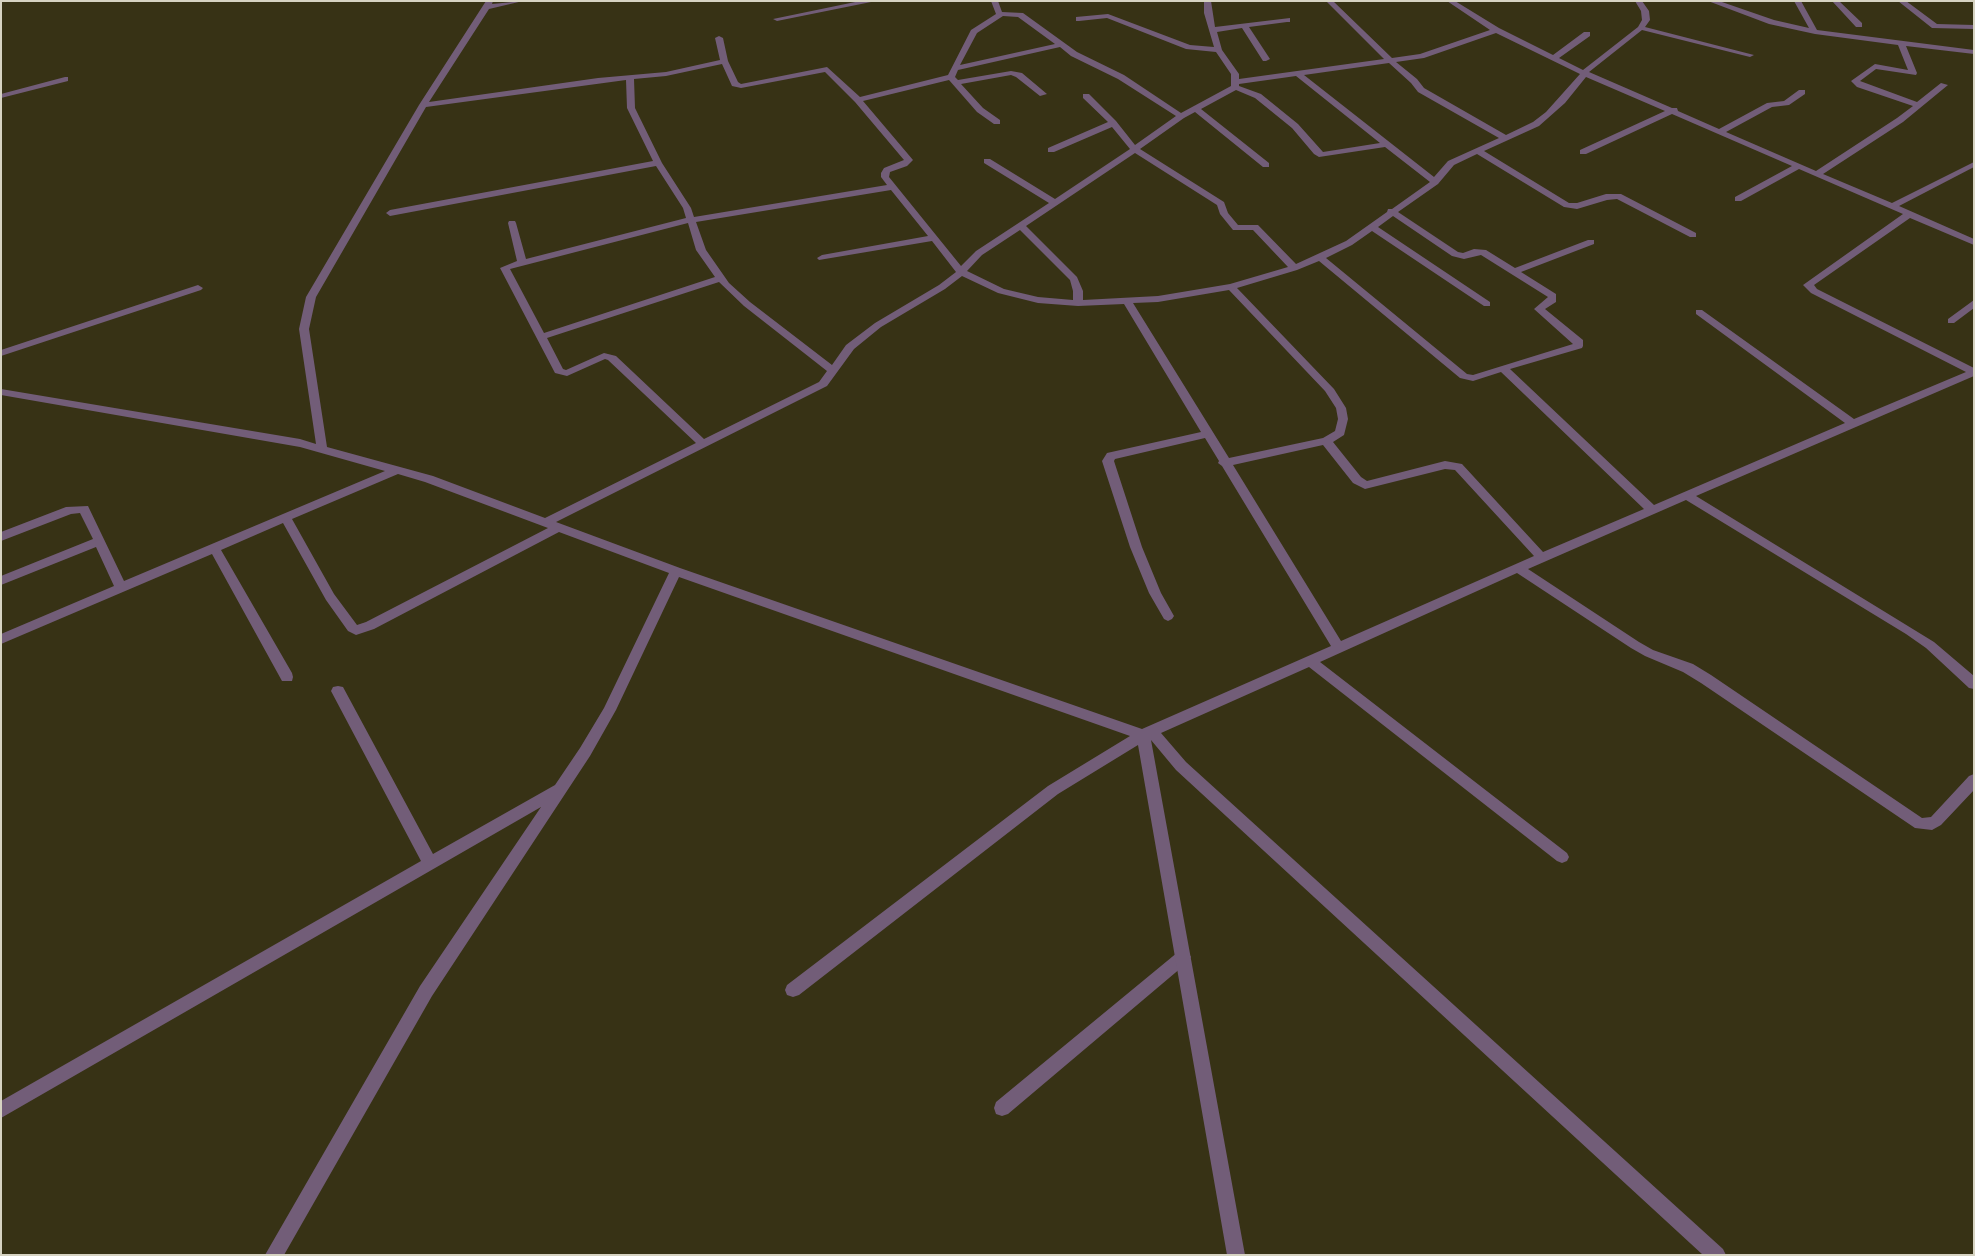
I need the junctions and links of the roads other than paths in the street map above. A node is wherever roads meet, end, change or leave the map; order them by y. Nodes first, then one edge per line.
1 (520, 1) edge
2 (873, 1) edge
3 (994, 1) edge
4 (1207, 1) edge
5 (1329, 1) edge
6 (1450, 1) edge
7 (1638, 1) edge
8 (1711, 1) edge
9 (1797, 1) edge
10 (1835, 1) edge
11 (1901, 1) edge
12 (488, 4) edge
13 (1000, 14) junction
14 (777, 19) dead end
15 (1080, 19) dead end
16 (1287, 20) dead end
17 (1244, 24) junction
18 (1859, 25) dead end
19 (1974, 27) edge
20 (1642, 28) junction
21 (1212, 30) junction
22 (1496, 30) junction
23 (1815, 32) junction
24 (1587, 34) dead end
25 (719, 38) dead end
26 (1901, 44) junction
27 (1060, 45) junction
28 (1218, 50) junction
29 (1974, 52) edge
30 (1750, 54) dead end
31 (1554, 58) junction
32 (1266, 59) dead end
33 (1390, 60) junction
34 (724, 61) junction
35 (955, 68) junction
36 (1297, 73) junction
37 (1584, 73) junction
38 (630, 77) junction
39 (65, 79) dead end
40 (953, 80) junction
41 (1235, 85) junction
42 (1944, 85) dead end
43 (1802, 92) dead end
44 (1044, 94) dead end
45 (1, 96) edge
46 (1086, 96) dead end
47 (858, 100) junction
48 (424, 105) junction
49 (1918, 105) junction
50 (1194, 108) junction
51 (1674, 110) junction
52 (1181, 116) junction
53 (997, 122) dead end
54 (1113, 123) junction
55 (1721, 131) junction
56 (1506, 138) junction
57 (1386, 144) junction
58 (1134, 149) junction
59 (1051, 150) dead end
60 (1478, 150) junction
61 (1583, 152) dead end
62 (987, 161) dead end
63 (658, 163) junction
64 (1266, 164) dead end
65 (1974, 164) edge
66 (1799, 166) junction
67 (1817, 174) junction
68 (1434, 182) junction
69 (894, 187) junction
70 (1738, 200) dead end
71 (1055, 203) junction
72 (1891, 207) junction
73 (1392, 211) junction
74 (390, 213) dead end
75 (1908, 215) junction
76 (690, 220) junction
77 (512, 223) dead end
78 (1021, 226) junction
79 (1371, 226) junction
80 (1693, 235) dead end
81 (934, 238) junction
82 (1591, 242) dead end
83 (1974, 242) edge
84 (1320, 257) junction
85 (822, 258) dead end
86 (522, 262) junction
87 (1294, 268) junction
88 (1515, 271) junction
89 (961, 272) junction
90 (721, 278) junction
91 (1231, 287) junction
92 (198, 288) dead end
93 (1127, 301) junction
94 (1078, 303) junction
95 (1974, 303) edge
96 (1487, 304) dead end
97 (1699, 312) dead end
98 (1951, 322) dead end
99 (541, 337) junction
100 (1, 353) edge
101 (1503, 368) junction
102 (833, 371) junction
103 (1974, 372) edge
104 (1, 392) edge
105 (1854, 424) junction
106 (1206, 434) junction
107 (1326, 441) junction
108 (703, 444) junction
109 (322, 449) junction
110 (1224, 463) junction
111 (397, 470) junction
112 (1686, 496) junction
113 (1652, 510) junction
114 (285, 517) junction
115 (544, 523) junction
116 (557, 528) junction
117 (1, 537) edge
118 (100, 541) junction
119 (214, 547) junction
120 (1542, 558) junction
121 (1518, 568) junction
122 (676, 571) junction
123 (1, 581) edge
124 (121, 587) junction
125 (1168, 616) dead end
126 (1, 639) edge
127 (1339, 648) junction
128 (1310, 661) junction
129 (287, 677) dead end
130 (1974, 684) edge
131 (338, 692) dead end
132 (1147, 733) junction
133 (1974, 780) edge
134 (559, 789) junction
135 (1562, 857) dead end
136 (430, 863) junction
137 (1183, 957) junction
138 (792, 990) dead end
139 (1002, 1108) dead end
140 (1, 1110) edge
141 (274, 1255) edge
142 (1236, 1255) edge
143 (1717, 1255) edge

1 - 12 street
2 - 14 street
3 - 13 street
4 - 21 street
5 - 33 street
6 - 22 street
7 - 20 street
8 - 23 street
9 - 23 street
10 - 18 street
11 - 19 street
12 - 48 street
13 - 27 street
13 - 35 street
15 - 28 street
16 - 17 street
17 - 21 street
17 - 32 street
20 - 30 street
20 - 37 street
21 - 28 street
22 - 31 street
22 - 33 street
23 - 26 street
24 - 31 street
25 - 34 street
26 - 29 street
26 - 49 street
27 - 35 street
27 - 52 street
28 - 41 street
31 - 37 street
33 - 36 street
33 - 56 street
34 - 38 street
34 - 47 street
35 - 40 street
36 - 41 street
36 - 57 street
37 - 51 street
37 - 56 street
38 - 48 street
38 - 63 street
39 - 45 street
40 - 44 street
40 - 47 street
40 - 53 street
41 - 50 street
41 - 57 street
42 - 49 street
43 - 55 street
46 - 54 street
47 - 69 street
48 - 109 street
49 - 67 street
50 - 52 street
50 - 64 street
51 - 55 street
51 - 61 street
52 - 58 street
54 - 58 street
54 - 59 street
55 - 66 street
56 - 60 street
57 - 68 street
58 - 71 street
58 - 87 street
60 - 68 street
60 - 80 street
62 - 71 street
63 - 74 street
63 - 76 street
65 - 72 street
66 - 67 street
66 - 70 street
67 - 72 street
68 - 73 street
69 - 76 street
69 - 81 street
71 - 78 street
72 - 75 street
73 - 79 street
73 - 88 street
75 - 83 street
75 - 103 street
76 - 86 street
76 - 90 street
77 - 86 street
78 - 89 street
78 - 94 street
79 - 84 street
79 - 96 street
81 - 85 street
81 - 89 street
82 - 88 street
84 - 87 street
84 - 101 street
86 - 99 street
87 - 91 street
88 - 101 street
89 - 94 street
89 - 102 street
90 - 99 street
90 - 102 street
91 - 93 street
91 - 107 street
92 - 100 street
93 - 94 street
93 - 106 street
95 - 98 street
97 - 105 street
99 - 108 street
101 - 113 street
102 - 108 street
103 - 105 street
104 - 109 street
105 - 112 street
106 - 110 street
106 - 125 street
107 - 110 street
107 - 120 street
108 - 115 street
109 - 111 street
110 - 127 street
111 - 114 street
111 - 115 street
112 - 113 street
112 - 130 street
113 - 120 street
114 - 116 street
114 - 119 street
115 - 116 street
116 - 122 street
117 - 118 street
118 - 123 street
118 - 124 street
119 - 124 street
119 - 129 street
120 - 121 street
121 - 127 street
121 - 133 street
122 - 132 street
122 - 134 street
124 - 126 street
127 - 128 street
128 - 132 street
128 - 135 street
131 - 136 street
132 - 137 street
132 - 138 street
132 - 143 street
134 - 136 street
134 - 141 street
136 - 140 street
137 - 139 street
137 - 142 street

